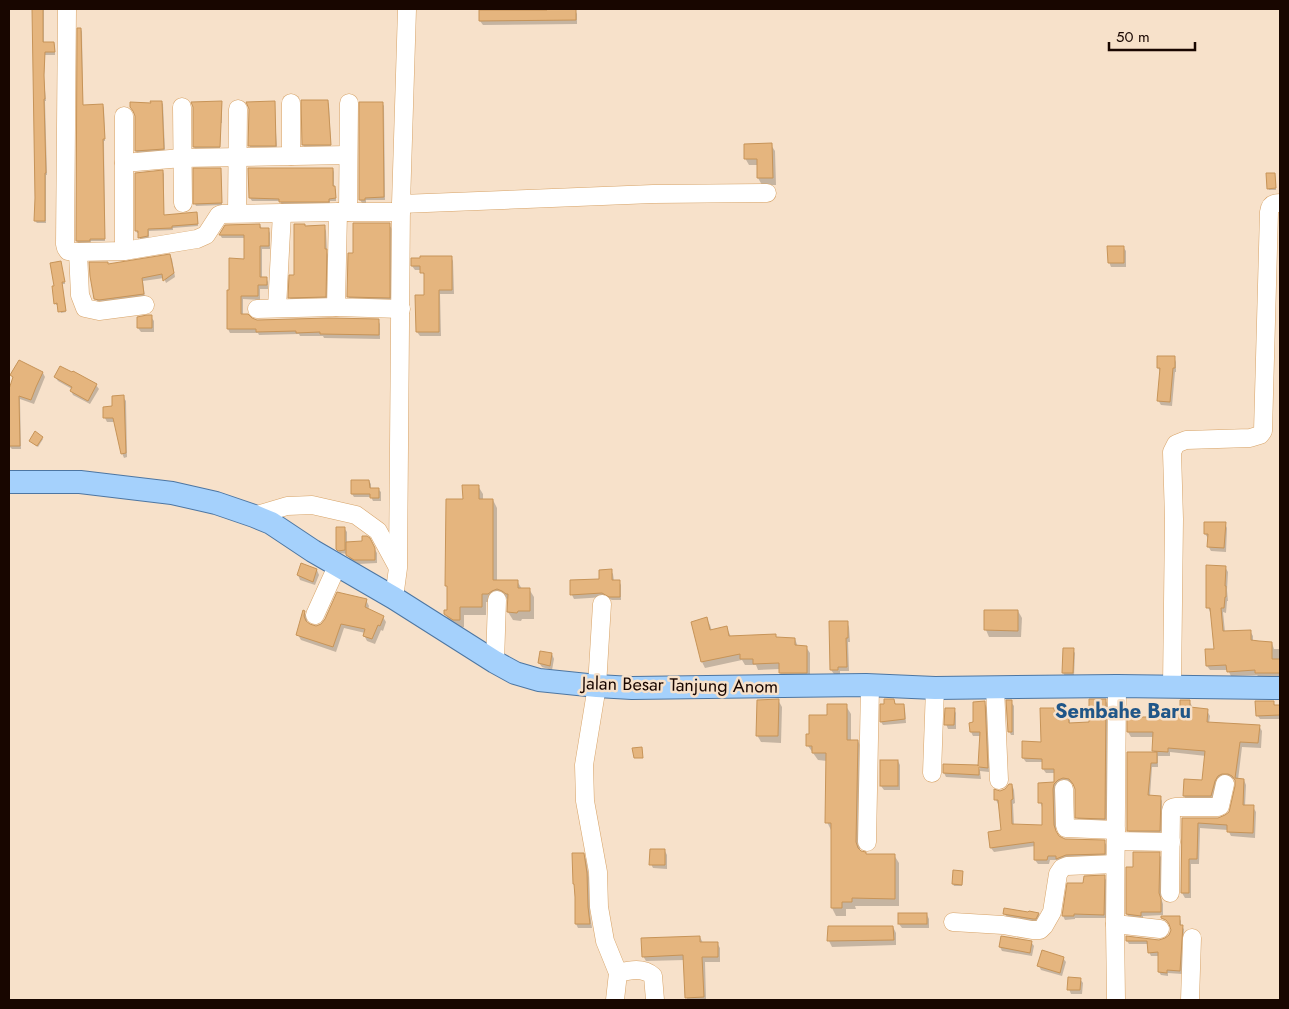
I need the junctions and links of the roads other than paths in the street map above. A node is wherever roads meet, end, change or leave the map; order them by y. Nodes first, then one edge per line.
1 (67, 9) edge
2 (407, 9) edge
3 (349, 103) dead end
4 (291, 104) dead end
5 (182, 108) dead end
6 (238, 109) dead end
7 (124, 116) dead end
8 (348, 155) junction
9 (291, 156) junction
10 (238, 157) junction
11 (182, 158) junction
12 (124, 163) junction
13 (767, 193) dead end
14 (183, 203) dead end
15 (1280, 203) edge
16 (401, 208) junction
17 (343, 212) junction
18 (237, 213) junction
19 (282, 214) junction
20 (124, 251) junction
21 (78, 252) junction
22 (145, 305) dead end
23 (336, 307) junction
24 (277, 308) junction
25 (401, 308) junction
26 (257, 309) dead end
27 (9, 482) edge
28 (254, 516) junction
29 (338, 564) junction
30 (398, 568) junction
31 (394, 598) junction
32 (496, 600) dead end
33 (602, 604) dead end
34 (315, 615) dead end
35 (495, 662) junction
36 (597, 686) junction
37 (870, 686) junction
38 (1117, 686) junction
39 (1172, 686) junction
40 (995, 687) junction
41 (935, 688) junction
42 (1280, 688) edge
43 (932, 773) dead end
44 (999, 780) dead end
45 (1225, 784) dead end
46 (1064, 789) dead end
47 (1116, 836) junction
48 (867, 842) dead end
49 (1171, 842) junction
50 (1115, 864) junction
51 (1170, 893) dead end
52 (953, 922) dead end
53 (1115, 924) junction
54 (1160, 929) dead end
55 (1192, 938) dead end
56 (618, 973) junction
57 (615, 1000) edge
58 (655, 1000) edge
59 (1116, 1000) edge
60 (1190, 1000) edge

1 - 21 street
2 - 16 street
3 - 8 street
4 - 9 street
5 - 11 street
6 - 10 street
7 - 12 street
8 - 9 street
8 - 17 street
9 - 10 street
10 - 11 street
10 - 18 street
11 - 12 street
11 - 14 street
12 - 20 street
13 - 16 street
15 - 39 street
16 - 17 street
16 - 25 street
17 - 19 street
17 - 23 street
18 - 19 street
18 - 20 street
19 - 24 street
20 - 21 street
21 - 22 street
23 - 24 street
23 - 25 street
24 - 26 street
25 - 30 street
27 - 28 main road, Jalan Besar Tanjung Anom
28 - 29 main road, Jalan Besar Tanjung Anom
28 - 30 street
29 - 31 main road, Jalan Besar Tanjung Anom
29 - 34 street
30 - 31 street
31 - 35 main road, Jalan Besar Tanjung Anom
32 - 35 street
33 - 36 street
35 - 36 main road, Jalan Besar Tanjung Anom
36 - 37 main road, Jalan Besar Tanjung Anom
36 - 56 street
37 - 41 main road, Jalan Besar Tanjung Anom
37 - 48 street
38 - 39 main road, Jalan Besar Tanjung Anom
38 - 40 main road, Jalan Besar Tanjung Anom
38 - 47 street
39 - 42 main road, Jalan Besar Tanjung Anom
40 - 41 main road, Jalan Besar Tanjung Anom
40 - 44 street
41 - 43 street
45 - 49 street
46 - 47 street
47 - 49 street
47 - 50 street
49 - 51 street
50 - 52 street
50 - 53 street
53 - 54 street
53 - 59 street
55 - 60 street
56 - 57 street
56 - 58 street

